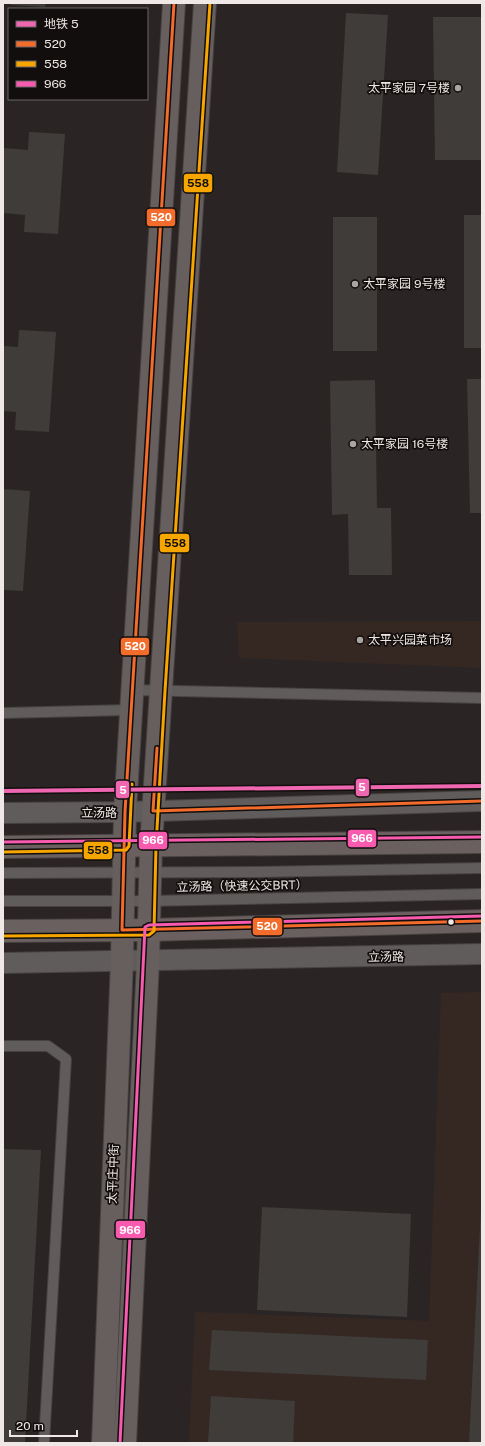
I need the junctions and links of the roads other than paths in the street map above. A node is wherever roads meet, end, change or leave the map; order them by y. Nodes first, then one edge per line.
1 (174, 3) edge
2 (204, 3) edge
3 (160, 691) junction
4 (482, 698) edge
5 (131, 700) junction
6 (3, 712) edge
7 (482, 801) edge
8 (153, 811) junction
9 (125, 812) junction
10 (3, 813) edge
11 (482, 842) edge
12 (124, 846) junction
13 (151, 846) junction
14 (3, 847) edge
15 (482, 868) edge
16 (123, 872) junction
17 (150, 872) junction
18 (3, 873) edge
19 (482, 894) edge
20 (3, 901) edge
21 (123, 901) junction
22 (149, 901) junction
23 (482, 921) edge
24 (122, 930) junction
25 (148, 930) junction
26 (3, 931) edge
27 (482, 954) edge
28 (122, 960) junction
29 (148, 961) junction
30 (3, 963) edge
31 (3, 1046) edge
32 (44, 1443) edge
33 (103, 1443) edge
34 (125, 1443) edge

1 - 5 main road, 太平庄中街
2 - 3 main road, 太平庄中街
3 - 4 lane
3 - 5 lane
3 - 8 main road, 太平庄中街
5 - 6 lane
5 - 9 main road, 太平庄中街
7 - 8 street, 立汤路
8 - 9 street, 立汤路
8 - 13 main road, 太平庄中街
9 - 10 street, 立汤路
9 - 12 main road, 太平庄中街
11 - 13 main road
12 - 13 main road
12 - 14 main road
12 - 16 main road, 太平庄中街
13 - 17 main road, 太平庄中街
15 - 17 lane, 立汤路（快速公交BRT）
16 - 17 lane, 立汤路（快速公交BRT）
16 - 18 lane, 立汤路（快速公交BRT）
16 - 21 main road, 太平庄中街
17 - 22 main road, 太平庄中街
19 - 22 lane, 立汤路（快速公交BRT）
20 - 21 lane, 立汤路（快速公交BRT）
21 - 22 lane, 立汤路（快速公交BRT）
21 - 24 main road, 太平庄中街
22 - 25 main road, 太平庄中街
23 - 25 main road
24 - 25 main road
24 - 26 main road
24 - 28 main road, 太平庄中街
25 - 29 main road, 太平庄中街
27 - 29 street, 立汤路
28 - 29 street, 立汤路
28 - 30 street, 立汤路
28 - 33 main road, 太平庄中街
29 - 34 main road, 太平庄中街
31 - 32 lane

